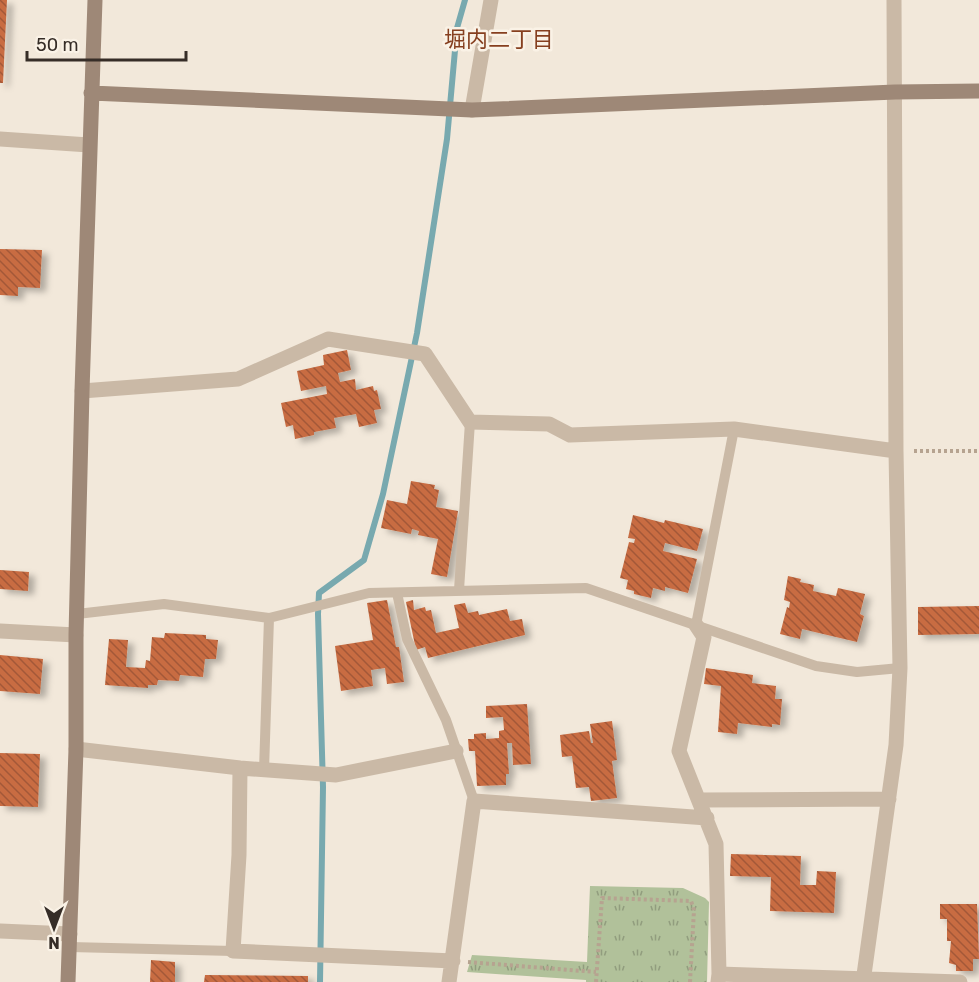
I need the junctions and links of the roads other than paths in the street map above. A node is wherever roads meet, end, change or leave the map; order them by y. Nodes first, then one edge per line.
1 (95, 0) edge
2 (491, 0) edge
3 (894, 0) edge
4 (979, 91) edge
5 (895, 92) junction
6 (90, 93) junction
7 (468, 109) junction
8 (0, 140) edge
9 (89, 145) junction
10 (82, 391) junction
11 (470, 422) junction
12 (734, 429) junction
13 (896, 451) junction
14 (459, 590) junction
15 (397, 593) junction
16 (76, 614) junction
17 (269, 618) junction
18 (696, 625) junction
19 (0, 631) edge
20 (76, 635) junction
21 (900, 668) junction
22 (76, 750) junction
23 (456, 751) junction
24 (240, 768) junction
25 (264, 770) junction
26 (889, 799) junction
27 (700, 800) junction
28 (474, 801) junction
29 (707, 818) junction
30 (0, 931) edge
31 (70, 940) junction
32 (233, 951) junction
33 (453, 961) junction
34 (719, 978) edge
35 (863, 980) edge
36 (68, 982) edge
37 (449, 982) edge
38 (960, 982) edge

1 - 6 street
2 - 7 street
3 - 5 street
4 - 5 street
5 - 7 street
5 - 13 street
6 - 7 street
6 - 9 street
8 - 9 street
9 - 10 street
10 - 11 street
10 - 16 street
11 - 12 street
11 - 14 lane
12 - 13 street
12 - 18 lane
13 - 21 street
14 - 15 lane
14 - 18 lane
15 - 17 lane
15 - 23 lane
16 - 17 lane
16 - 20 street
17 - 25 lane
18 - 21 lane
18 - 27 street
19 - 20 street
20 - 22 street
21 - 26 street
22 - 24 street
22 - 31 street
23 - 25 street
23 - 28 lane
24 - 25 street
24 - 32 street
26 - 27 street
26 - 35 street
27 - 29 street
28 - 29 street
28 - 33 street
29 - 34 street
30 - 31 street
31 - 32 lane
31 - 36 street
32 - 33 street
33 - 37 street
34 - 35 street
35 - 38 street

